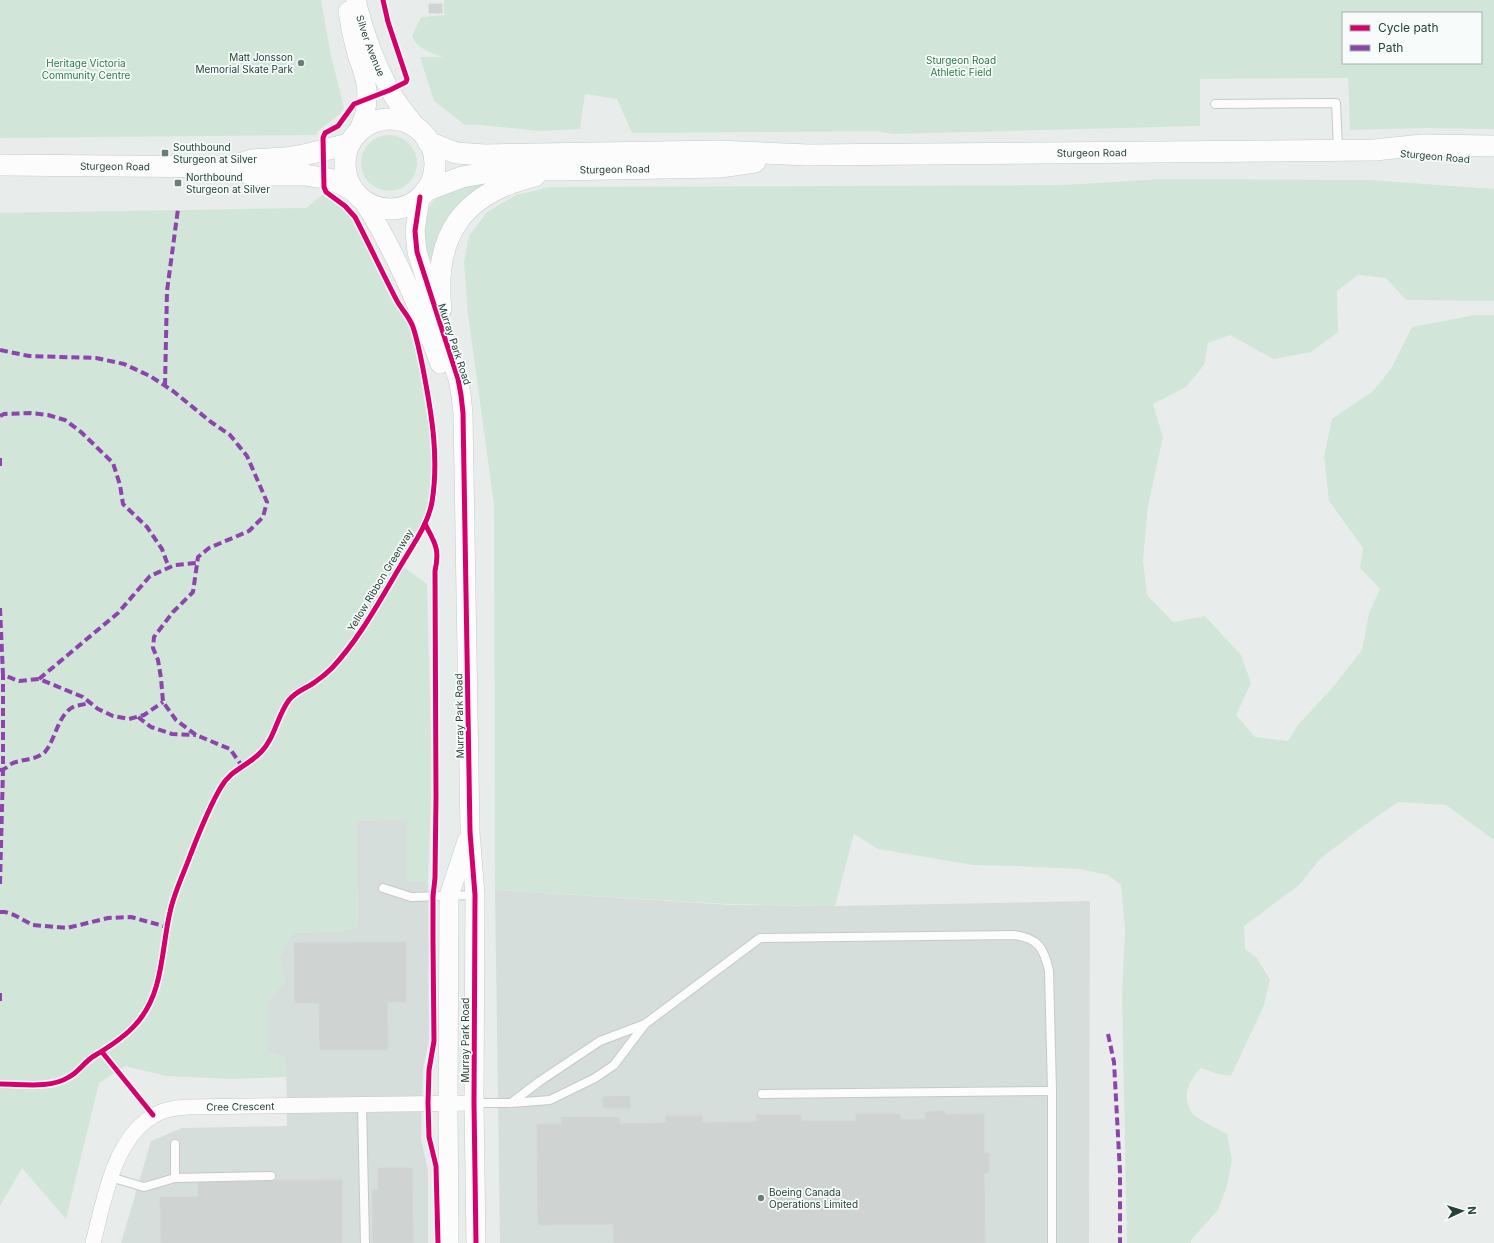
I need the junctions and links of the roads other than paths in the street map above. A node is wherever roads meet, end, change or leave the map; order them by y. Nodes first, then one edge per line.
1 (348, 0) edge
2 (356, 0) edge
3 (1215, 104) dead end
4 (423, 135) junction
5 (354, 138) junction
6 (1494, 146) edge
7 (1338, 150) junction
8 (1375, 150) junction
9 (808, 155) junction
10 (1494, 160) edge
11 (0, 165) edge
12 (231, 167) junction
13 (558, 170) junction
14 (358, 194) junction
15 (423, 194) junction
16 (441, 309) joint
17 (445, 340) junction
18 (464, 460) junction
19 (470, 832) junction
20 (383, 888) dead end
21 (475, 895) junction
22 (449, 896) junction
23 (645, 1024) junction
24 (1052, 1091) junction
25 (762, 1094) dead end
26 (448, 1103) junction
27 (474, 1103) junction
28 (511, 1103) junction
29 (362, 1104) junction
30 (175, 1144) dead end
31 (271, 1176) dead end
32 (110, 1178) junction
33 (175, 1178) junction
34 (93, 1243) edge
35 (365, 1243) edge
36 (449, 1243) edge
37 (476, 1243) edge
38 (1052, 1243) edge

1 - 5 street, Silver Avenue
2 - 4 street, Silver Avenue
3 - 7 lane
4 - 5 main road
4 - 9 main road, Sturgeon Road
4 - 15 main road
5 - 12 main road, Sturgeon Road
5 - 14 main road
6 - 8 main road, Sturgeon Road
7 - 8 main road, Sturgeon Road
7 - 9 main road, Sturgeon Road
8 - 10 main road, Sturgeon Road
9 - 13 main road, Sturgeon Road
11 - 12 main road, Sturgeon Road
12 - 14 main road, Sturgeon Road
13 - 15 main road, Sturgeon Road
13 - 16 main road
14 - 15 main road
14 - 18 street, Murray Park Road
15 - 17 street, Murray Park Road
16 - 17 street
17 - 18 street, Murray Park Road
18 - 19 street, Murray Park Road
19 - 21 street, Murray Park Road
19 - 22 street, Murray Park Road
20 - 22 lane
21 - 22 lane
21 - 27 street, Murray Park Road
22 - 26 street, Murray Park Road
23 - 24 lane
23 - 28 lane
23 - 28 lane
24 - 25 lane
24 - 38 lane
26 - 27 street, Cree Crescent
26 - 29 street, Cree Crescent
26 - 36 street, Murray Park Road
27 - 28 lane
27 - 37 street, Murray Park Road
29 - 32 street, Cree Crescent
29 - 35 lane
30 - 33 lane
31 - 33 lane
32 - 33 lane
32 - 34 street, Cree Crescent

